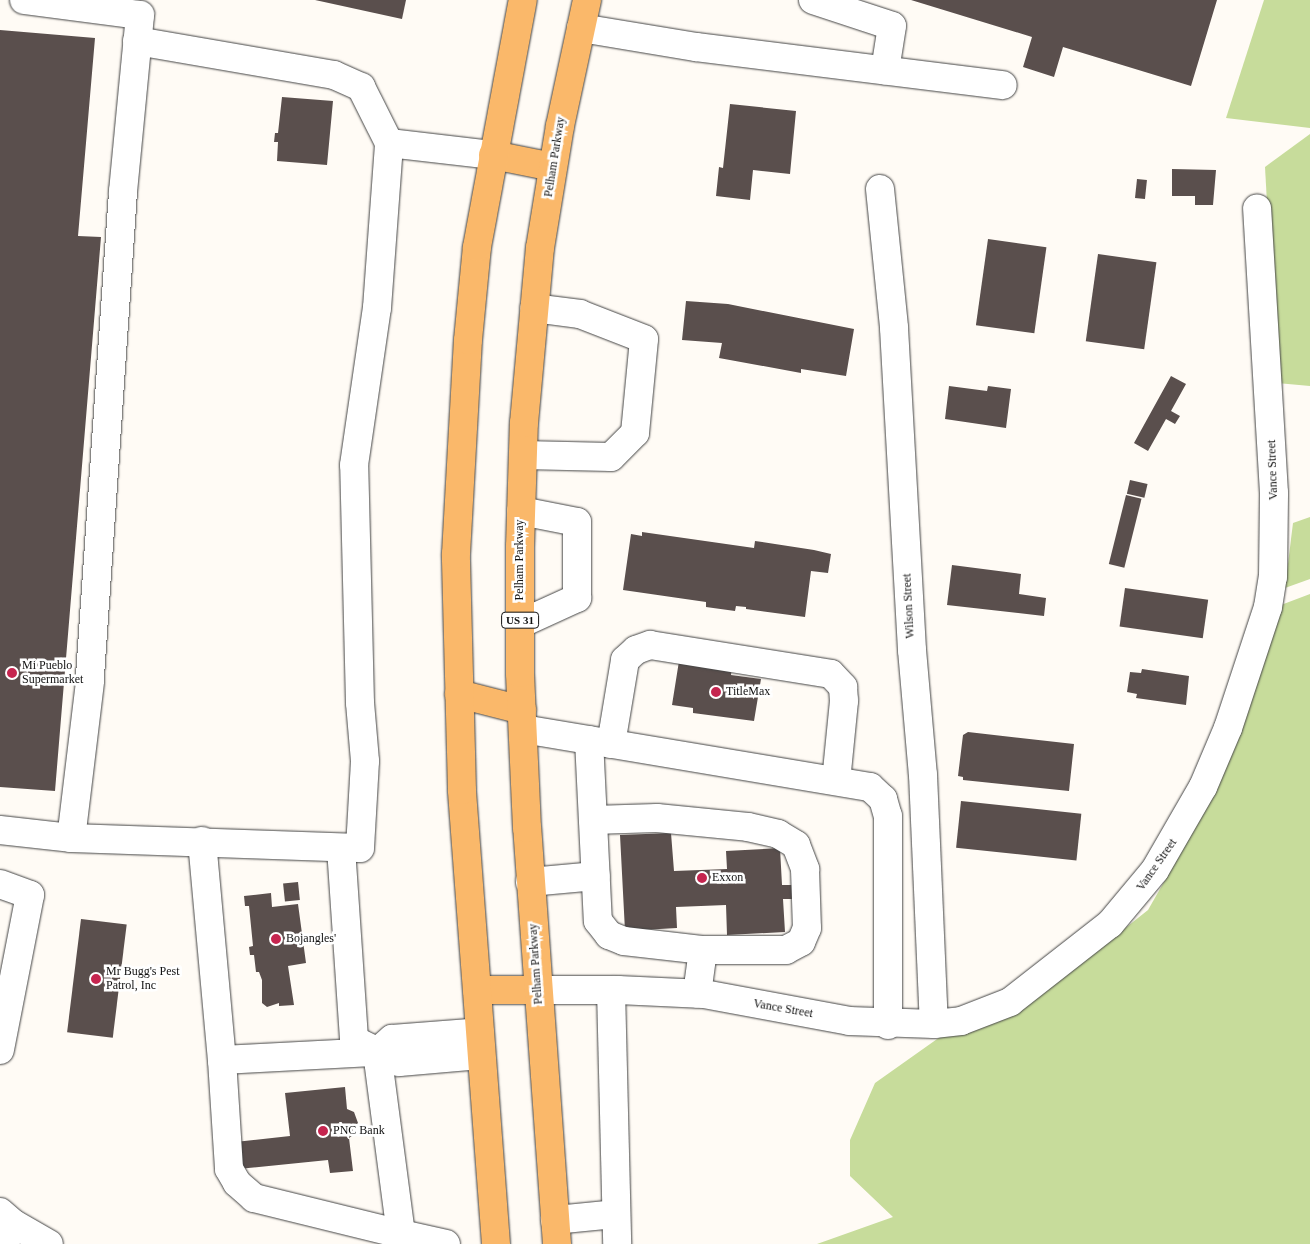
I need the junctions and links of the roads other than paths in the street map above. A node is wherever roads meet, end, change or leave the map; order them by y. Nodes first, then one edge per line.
1 (24, 0) edge
2 (523, 0) edge
3 (587, 0) edge
4 (813, 0) edge
5 (581, 28) junction
6 (137, 41) junction
7 (885, 70) junction
8 (1003, 85) dead end
9 (389, 143) junction
10 (493, 154) junction
11 (553, 167) junction
12 (880, 189) dead end
13 (1257, 210) dead end
14 (534, 308) junction
15 (523, 455) junction
16 (521, 511) junction
17 (520, 624) junction
18 (459, 694) junction
19 (522, 720) junction
20 (600, 742) junction
21 (836, 781) junction
22 (593, 820) junction
23 (0, 830) edge
24 (72, 838) junction
25 (202, 841) junction
26 (341, 848) junction
27 (596, 876) junction
28 (530, 882) junction
29 (0, 884) edge
30 (703, 950) junction
31 (477, 990) junction
32 (538, 990) junction
33 (611, 990) junction
34 (697, 994) junction
35 (934, 1024) junction
36 (888, 1025) junction
37 (481, 1044) junction
38 (0, 1050) edge
39 (377, 1052) junction
40 (222, 1060) junction
41 (0, 1212) edge
42 (616, 1214) junction
43 (556, 1232) edge
44 (402, 1234) junction
45 (0, 1243) edge
46 (6, 1244) edge
47 (49, 1244) edge
48 (446, 1244) edge
49 (496, 1244) edge
50 (617, 1244) edge

1 - 6 street
2 - 10 main road
3 - 5 main road, Pelham Parkway / US 31
4 - 7 street
5 - 7 street
5 - 11 main road, Pelham Parkway / US 31
6 - 9 street
6 - 24 street
7 - 8 street
9 - 10 street
9 - 26 street
10 - 11 main road
10 - 18 main road
11 - 14 main road, Pelham Parkway / US 31
12 - 35 street, Wilson Street
13 - 35 street, Vance Street
14 - 15 main road, Pelham Parkway / US 31
14 - 15 street
15 - 16 main road, Pelham Parkway / US 31
16 - 17 main road, Pelham Parkway / US 31
16 - 17 street
17 - 19 main road, Pelham Parkway / US 31
18 - 19 main road
18 - 31 main road
19 - 20 street
19 - 28 main road, Pelham Parkway / US 31
20 - 21 street
20 - 21 street
20 - 22 street
21 - 36 street
22 - 27 street
22 - 30 street
23 - 24 street
24 - 25 street
25 - 26 street
25 - 40 street
26 - 39 street
27 - 28 street
27 - 30 street
28 - 32 main road, Pelham Parkway / US 31
29 - 38 street
30 - 34 street
31 - 32 main road
31 - 37 main road
32 - 33 street, Vance Street
32 - 43 main road, Pelham Parkway / US 31
33 - 34 street, Vance Street
33 - 42 street
34 - 36 street, Vance Street
35 - 36 street, Vance Street
37 - 39 street
37 - 49 main road
39 - 40 street
39 - 44 street
40 - 44 street
41 - 47 street
42 - 43 street
42 - 50 street
44 - 48 street
45 - 46 street

